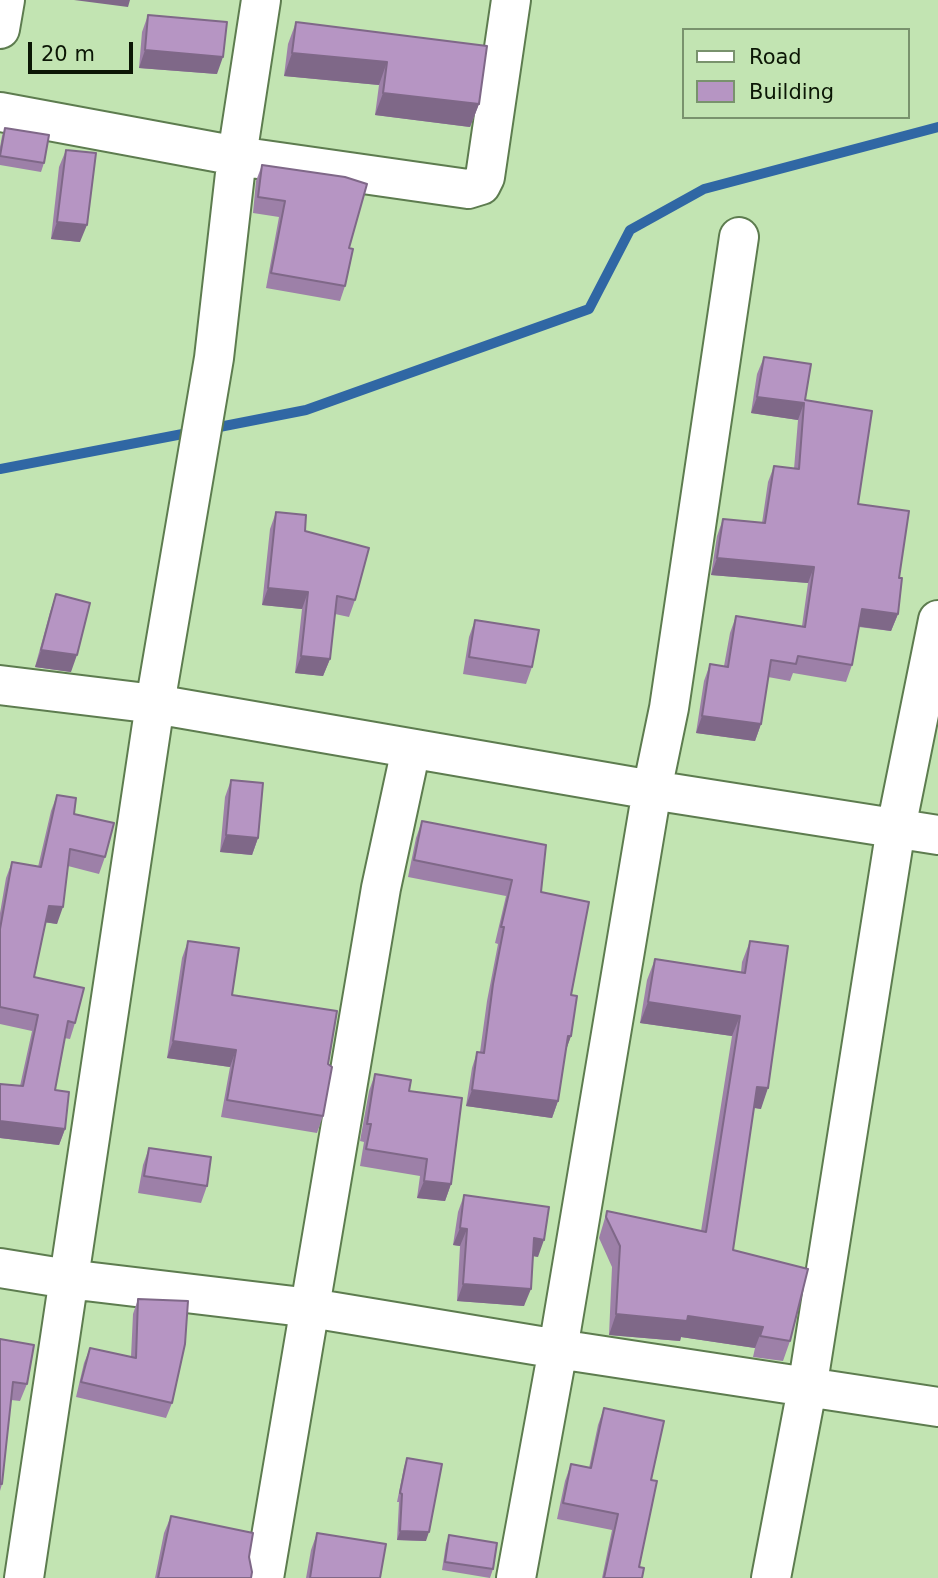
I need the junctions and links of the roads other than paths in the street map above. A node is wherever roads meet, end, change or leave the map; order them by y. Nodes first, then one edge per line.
1 (5, 0) edge
2 (261, 0) edge
3 (511, 0) edge
4 (0, 29) edge
5 (0, 113) edge
6 (237, 156) junction
7 (739, 237) dead end
8 (938, 620) edge
9 (0, 685) edge
10 (155, 704) junction
11 (411, 749) junction
12 (652, 790) junction
13 (896, 828) junction
14 (938, 835) edge
15 (0, 1268) edge
16 (68, 1279) junction
17 (311, 1308) junction
18 (558, 1349) junction
19 (807, 1389) junction
20 (938, 1407) edge
21 (24, 1578) edge
22 (264, 1578) edge
23 (516, 1578) edge
24 (771, 1578) edge

1 - 4 street
2 - 6 street
3 - 6 street
5 - 6 street
6 - 10 street
7 - 12 street
8 - 13 street
9 - 10 street
10 - 11 street
10 - 16 street
11 - 12 street
11 - 17 street
12 - 13 street
12 - 18 street
13 - 14 street
13 - 19 street
15 - 16 street
16 - 17 street
16 - 21 street
17 - 18 street
17 - 22 street
18 - 19 street
18 - 23 street
19 - 20 street
19 - 24 street

